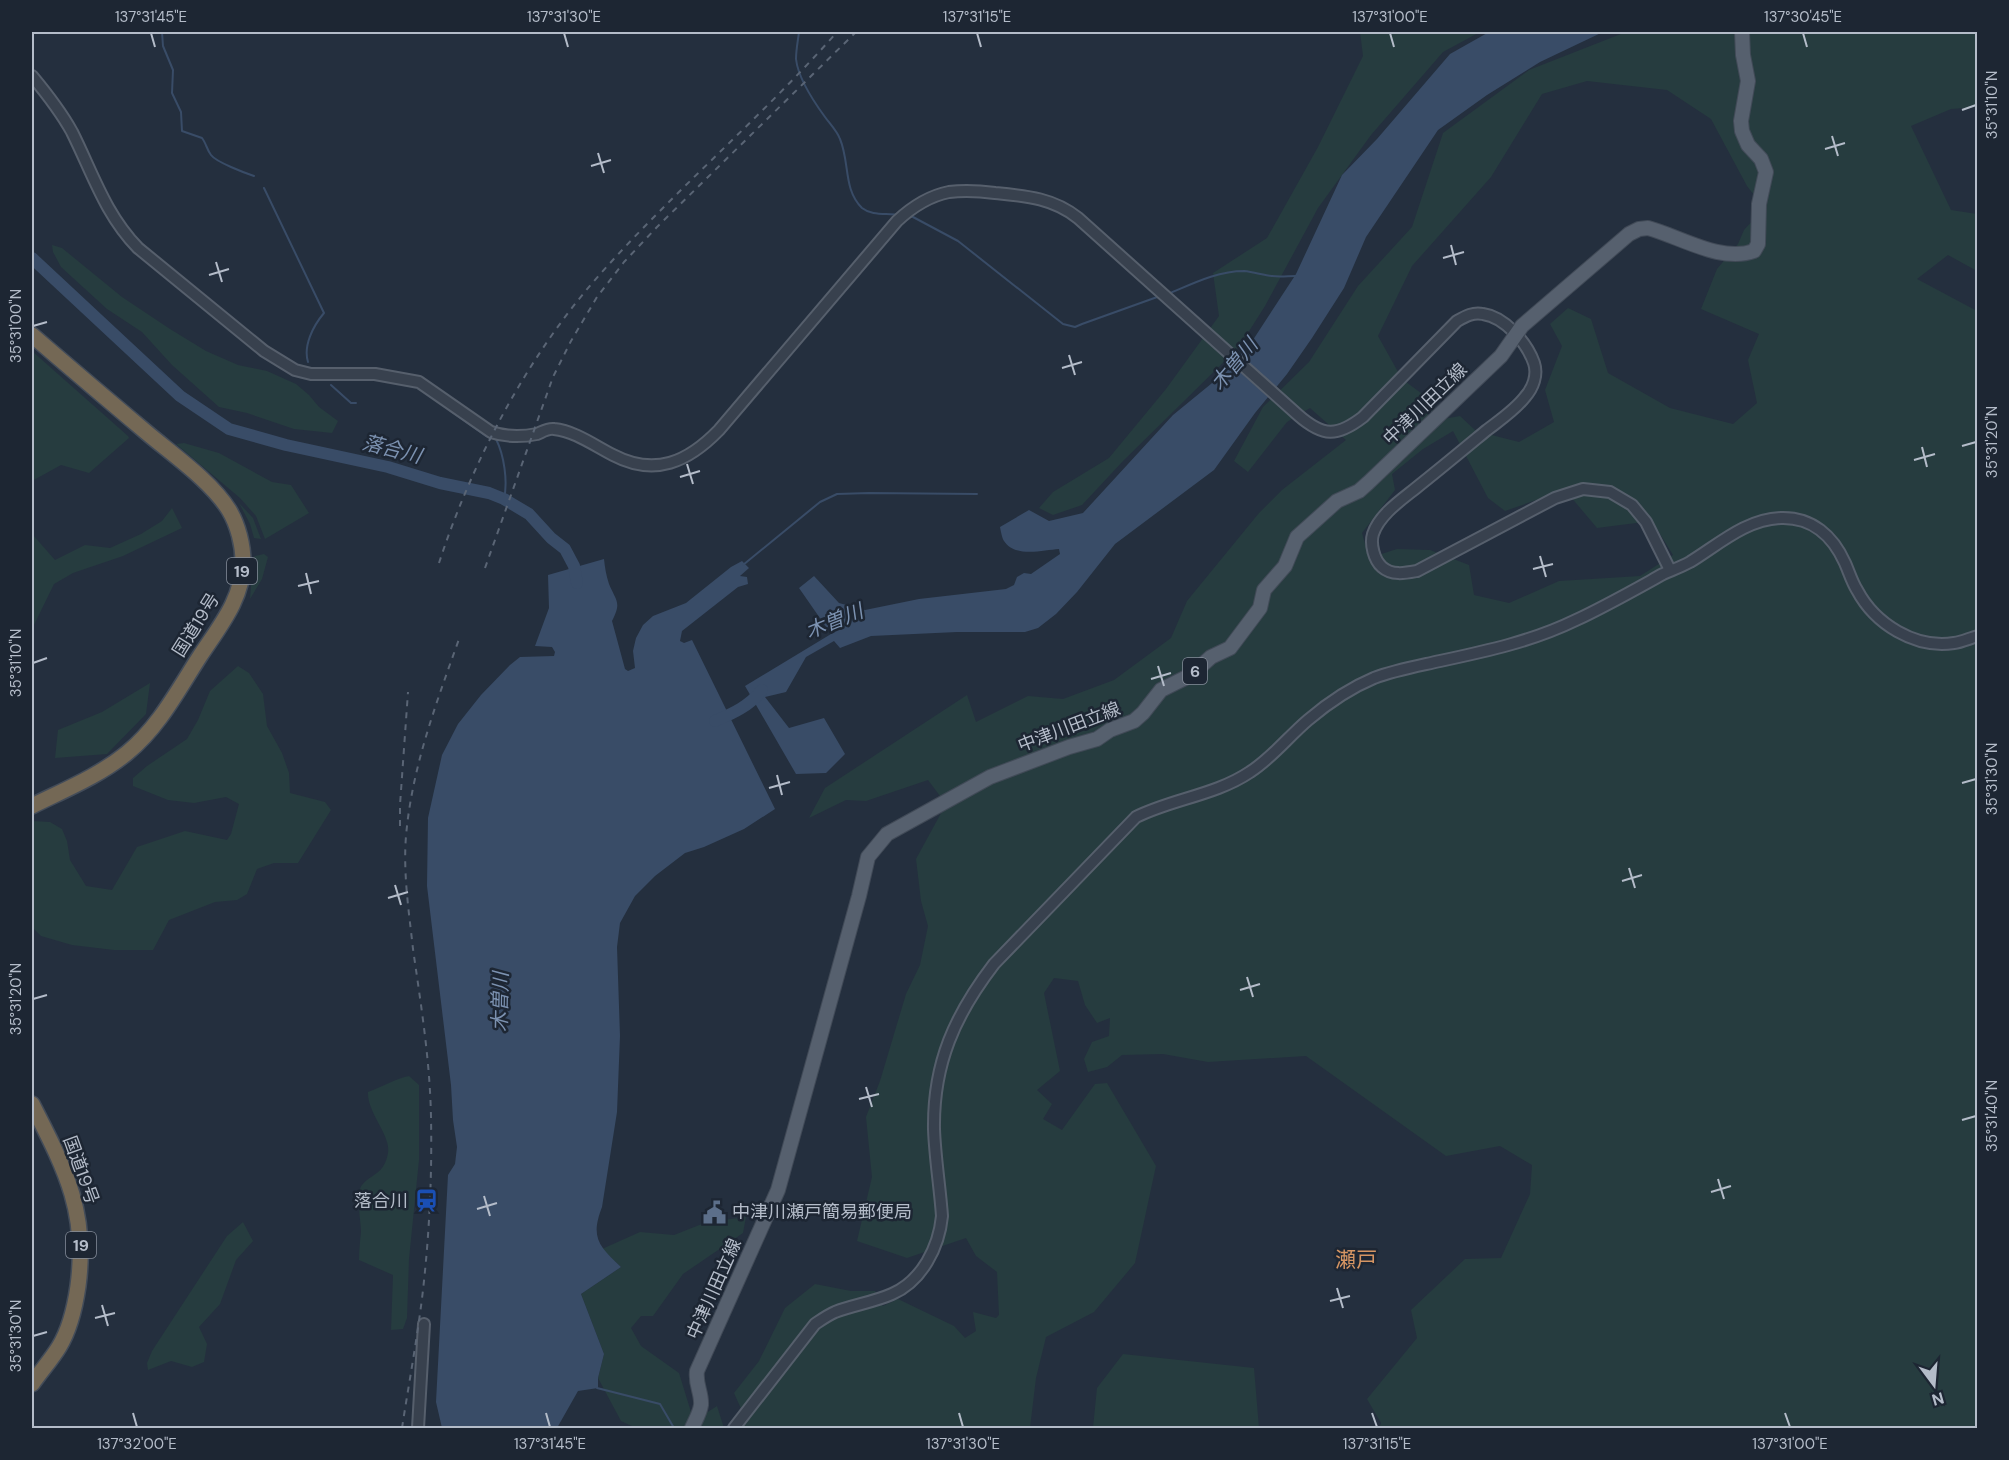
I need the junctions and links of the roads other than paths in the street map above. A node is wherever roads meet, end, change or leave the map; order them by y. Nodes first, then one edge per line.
1 (1742, 32) edge
2 (32, 76) edge
3 (1515, 334) junction
4 (32, 335) edge
5 (1671, 570) junction
6 (1977, 636) edge
7 (32, 806) edge
8 (32, 1104) edge
9 (424, 1324) dead end
10 (32, 1383) edge
11 (418, 1428) edge
12 (692, 1428) edge
13 (734, 1428) edge

1 - 3 main road, 中津川田立線 / 6
2 - 3 street
3 - 5 street
3 - 12 main road, 中津川田立線 / 6
4 - 7 highway, 国道19号 / 19
5 - 6 street
5 - 13 street
8 - 10 highway, 国道19号 / 19
9 - 11 street

